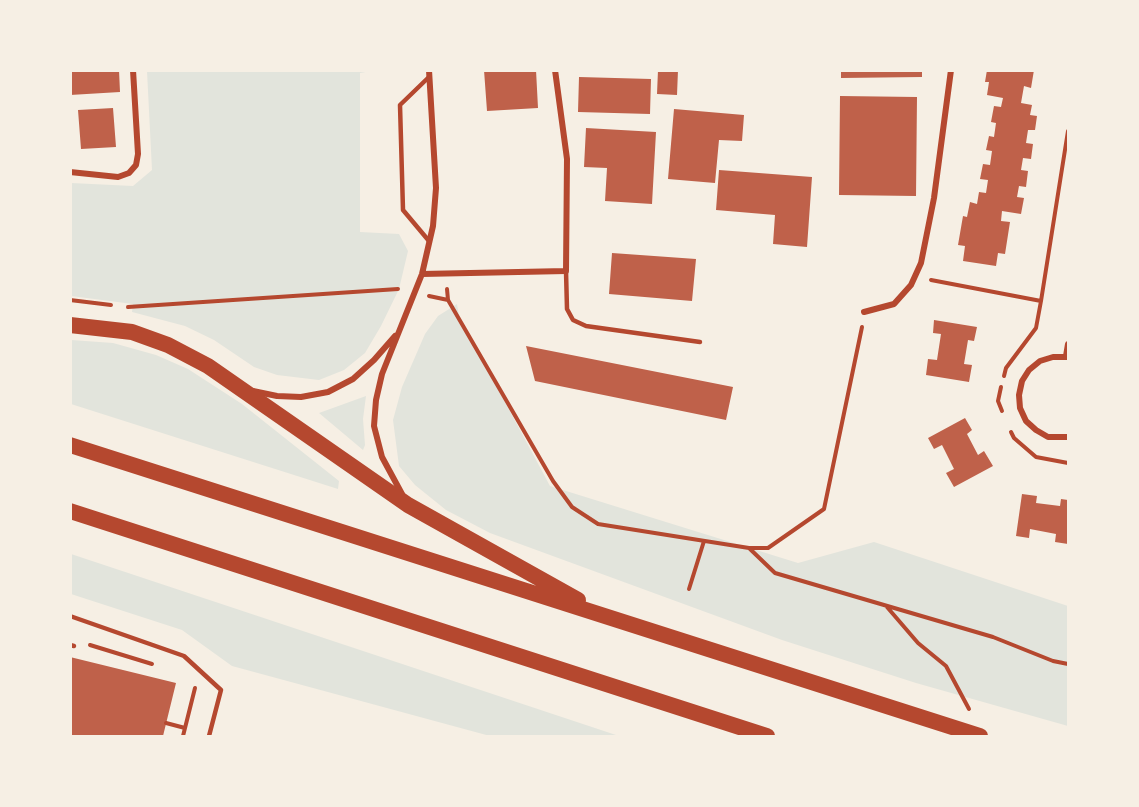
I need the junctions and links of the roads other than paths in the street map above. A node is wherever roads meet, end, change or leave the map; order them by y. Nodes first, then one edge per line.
1 (133, 70) edge
2 (555, 70) edge
3 (951, 70) edge
4 (429, 74) edge
5 (70, 172) edge
6 (429, 241) junction
7 (566, 271) junction
8 (422, 274) junction
9 (864, 312) road end
10 (70, 325) edge
11 (399, 331) junction
12 (700, 342) dead end
13 (1068, 344) edge
14 (1067, 357) edge
15 (242, 388) junction
16 (1068, 437) edge
17 (70, 445) edge
18 (408, 505) junction
19 (70, 511) edge
20 (70, 518) edge
21 (178, 546) junction
22 (70, 616) edge
23 (610, 618) junction
24 (209, 736) edge
25 (767, 736) edge
26 (980, 736) edge

1 - 5 street
2 - 7 street
3 - 9 street
4 - 6 street
4 - 6 lane
6 - 8 street
7 - 8 street
7 - 12 lane
8 - 11 street
10 - 15 highway
11 - 15 street
11 - 18 street
13 - 14 street
14 - 16 street
15 - 18 highway
17 - 23 highway
18 - 23 highway
19 - 21 highway
20 - 21 highway
21 - 25 highway
22 - 24 lane
23 - 26 highway

